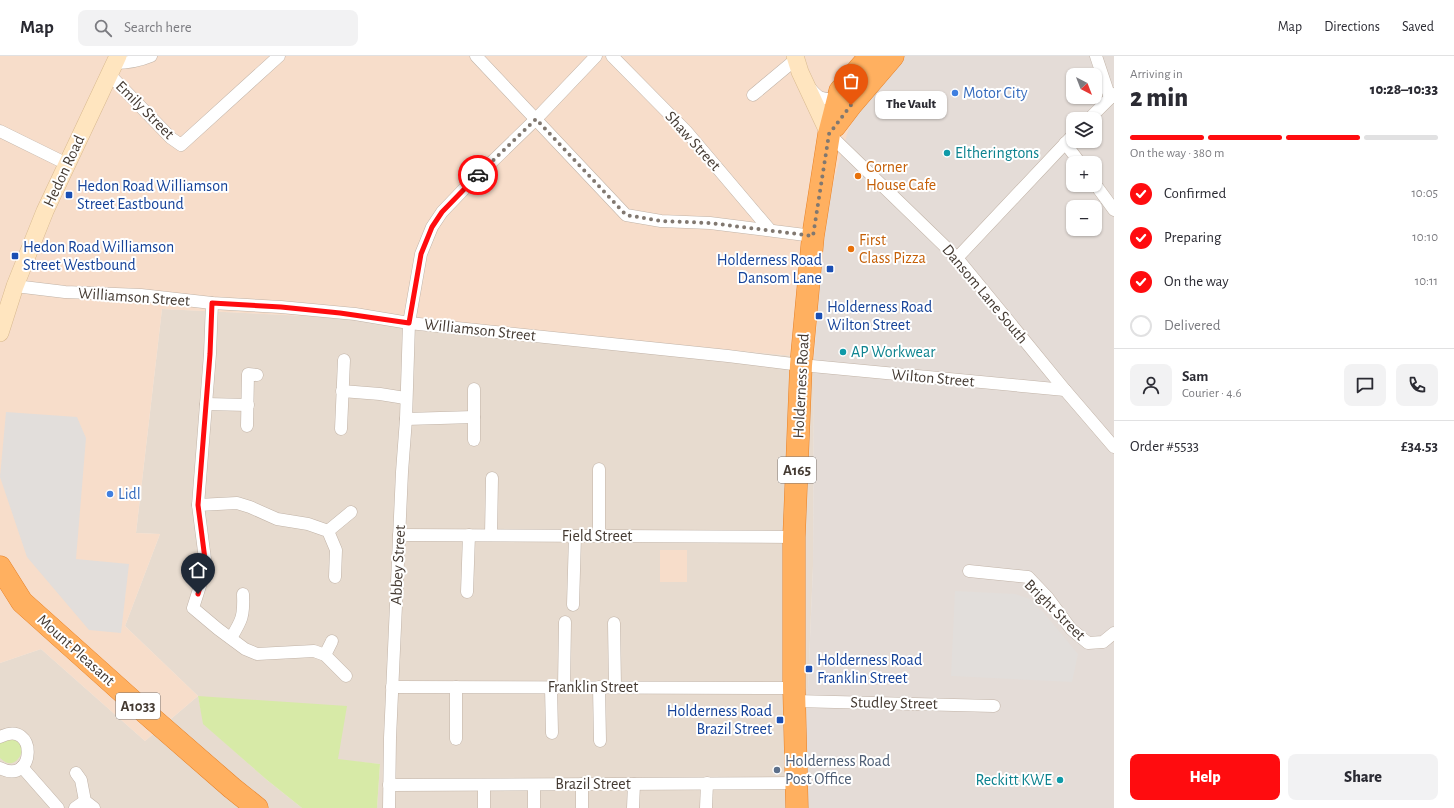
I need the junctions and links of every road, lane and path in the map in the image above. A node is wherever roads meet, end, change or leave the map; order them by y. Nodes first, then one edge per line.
1 (151, 56) edge
2 (279, 56) edge
3 (476, 56) edge
4 (596, 56) edge
5 (612, 56) edge
6 (870, 56) edge
7 (893, 56) edge
8 (1096, 56) edge
9 (795, 58) edge
10 (114, 64) edge
11 (804, 81) junction
12 (840, 91) junction
13 (754, 95) dead end
14 (1112, 96) edge
15 (1096, 112) edge
16 (536, 119) junction
17 (0, 131) edge
18 (829, 134) junction
19 (1066, 142) edge
20 (67, 164) junction
21 (1101, 192) edge
22 (1114, 210) edge
23 (770, 230) junction
24 (813, 236) junction
25 (956, 258) junction
26 (15, 286) junction
27 (212, 303) junction
28 (409, 323) junction
29 (1, 326) edge
30 (344, 360) dead end
31 (801, 365) junction
32 (256, 374) dead end
33 (474, 389) dead end
34 (1065, 390) junction
35 (342, 391) junction
36 (405, 398) junction
37 (206, 404) junction
38 (248, 405) junction
39 (474, 417) junction
40 (406, 419) junction
41 (247, 426) dead end
42 (341, 429) dead end
43 (474, 440) dead end
44 (1114, 447) edge
45 (599, 469) dead end
46 (492, 478) dead end
47 (198, 505) junction
48 (351, 512) dead end
49 (328, 531) junction
50 (399, 535) junction
51 (469, 535) junction
52 (491, 535) junction
53 (575, 536) junction
54 (599, 536) junction
55 (794, 537) junction
56 (0, 567) edge
57 (969, 571) dead end
58 (335, 577) dead end
59 (467, 592) dead end
60 (0, 594) edge
61 (242, 594) dead end
62 (22, 602) junction
63 (573, 605) dead end
64 (564, 622) dead end
65 (614, 623) dead end
66 (1114, 633) edge
67 (231, 638) junction
68 (332, 641) dead end
69 (325, 655) junction
70 (346, 676) dead end
71 (392, 687) junction
72 (456, 687) junction
73 (551, 687) junction
74 (564, 687) junction
75 (599, 687) junction
76 (615, 687) junction
77 (794, 694) junction
78 (994, 706) dead end
79 (552, 733) dead end
80 (0, 737) edge
81 (456, 739) dead end
82 (600, 741) dead end
83 (22, 767) junction
84 (0, 768) edge
85 (76, 774) dead end
86 (707, 783) junction
87 (798, 783) junction
88 (582, 784) junction
89 (634, 784) junction
90 (389, 785) junction
91 (484, 785) junction
92 (534, 785) junction
93 (90, 804) edge
94 (58, 808) edge
95 (75, 808) edge
96 (257, 808) edge
97 (389, 808) edge
98 (484, 808) edge
99 (534, 808) edge
100 (582, 808) edge
101 (634, 808) edge
102 (706, 808) edge
103 (798, 808) edge

1 - 10 street
2 - 10 street, Emily Street
3 - 16 street
4 - 16 street, Abbey Street
5 - 23 street, Shaw Street
6 - 12 highway, A165
7 - 18 highway, A165
8 - 14 street
9 - 11 street
9 - 13 street
10 - 20 street, Hedon Road
11 - 12 street
11 - 18 street
12 - 18 highway, A165
14 - 15 street
16 - 23 street
16 - 28 street, Abbey Street
17 - 20 street
18 - 24 highway, Holderness Road / A165
18 - 25 street, Dansom Lane South
19 - 25 street
20 - 26 street, Hedon Road
21 - 22 street
23 - 24 street
24 - 31 highway, Holderness Road / A165
25 - 34 street, Dansom Lane South
26 - 27 street, Williamson Street
26 - 29 street, Hedon Road
27 - 28 street, Williamson Street
27 - 37 street
28 - 31 street, Williamson Street
28 - 36 street, Abbey Street
30 - 35 street
31 - 34 street, Wilton Street
31 - 55 highway, Holderness Road / A165
32 - 38 street
33 - 39 street
34 - 44 street, Dansom Lane South
35 - 36 street
35 - 42 street
36 - 40 street, Abbey Street
37 - 38 street
37 - 47 street
38 - 41 street
39 - 40 street
39 - 43 street
40 - 50 street, Abbey Street
45 - 54 street
46 - 52 street
47 - 49 street
47 - 67 street
48 - 49 street
49 - 58 street
50 - 51 street, Field Street
50 - 71 street, Abbey Street
51 - 52 street, Field Street
51 - 59 street
52 - 53 street, Field Street
53 - 54 street, Field Street
53 - 63 street
54 - 55 street, Field Street
55 - 77 highway, Holderness Road / A165
56 - 62 highway, A1033
57 - 66 street, Bright Street
60 - 62 highway, A1033
61 - 67 street
62 - 96 highway, Mount Pleasant / A1033
64 - 74 street
65 - 76 street
67 - 69 street
68 - 69 street
69 - 70 street
71 - 72 street, Franklin Street
71 - 90 street, Abbey Street
72 - 73 street, Franklin Street
72 - 81 street
73 - 74 street, Franklin Street
73 - 79 street
74 - 75 street, Franklin Street
75 - 76 street, Franklin Street
75 - 82 street
76 - 77 street, Franklin Street
77 - 78 street, Studley Street
77 - 87 highway, Holderness Road / A165
80 - 83 street
83 - 84 street
83 - 94 street
85 - 93 street
86 - 87 street, Brazil Street
86 - 89 street, Brazil Street
86 - 102 street
87 - 103 highway, Holderness Road / A165
88 - 89 street, Brazil Street
88 - 92 street, Brazil Street
88 - 100 street
89 - 101 street
90 - 91 street, Brazil Street
90 - 97 street, Abbey Street
91 - 92 street, Brazil Street
91 - 98 street
92 - 99 street
93 - 95 street

